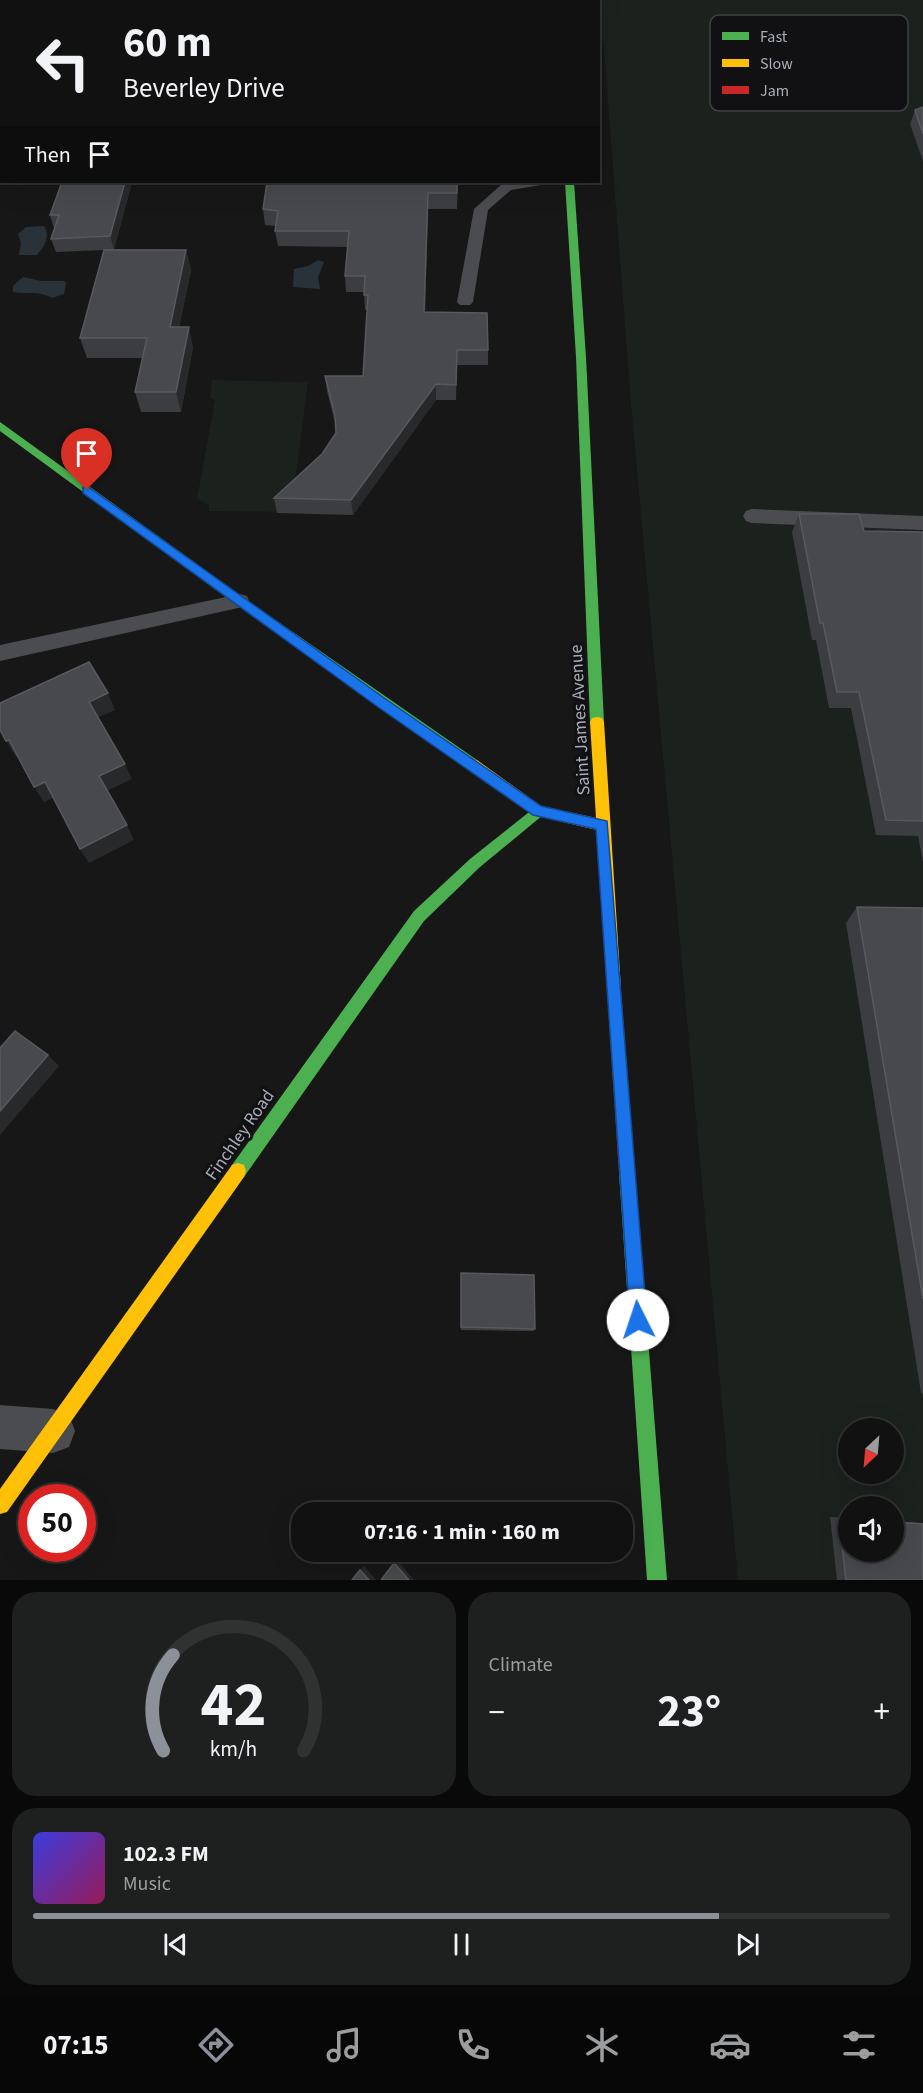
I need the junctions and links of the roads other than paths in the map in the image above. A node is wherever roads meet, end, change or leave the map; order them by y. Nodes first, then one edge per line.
1 (530, 183) edge
2 (569, 183) edge
3 (465, 302) dead end
4 (0, 426) edge
5 (752, 516) dead end
6 (923, 523) edge
7 (240, 601) junction
8 (0, 653) edge
9 (538, 811) junction
10 (602, 825) junction
11 (0, 1427) edge
12 (53, 1431) junction
13 (0, 1505) edge
14 (657, 1580) edge

1 - 3 lane
2 - 10 main road, Saint James Avenue
4 - 7 main road
5 - 6 lane
7 - 8 lane
7 - 9 main road
9 - 10 main road
9 - 12 main road, Finchley Road
10 - 14 main road, Saint James Avenue
11 - 12 street
12 - 13 main road, Finchley Road

